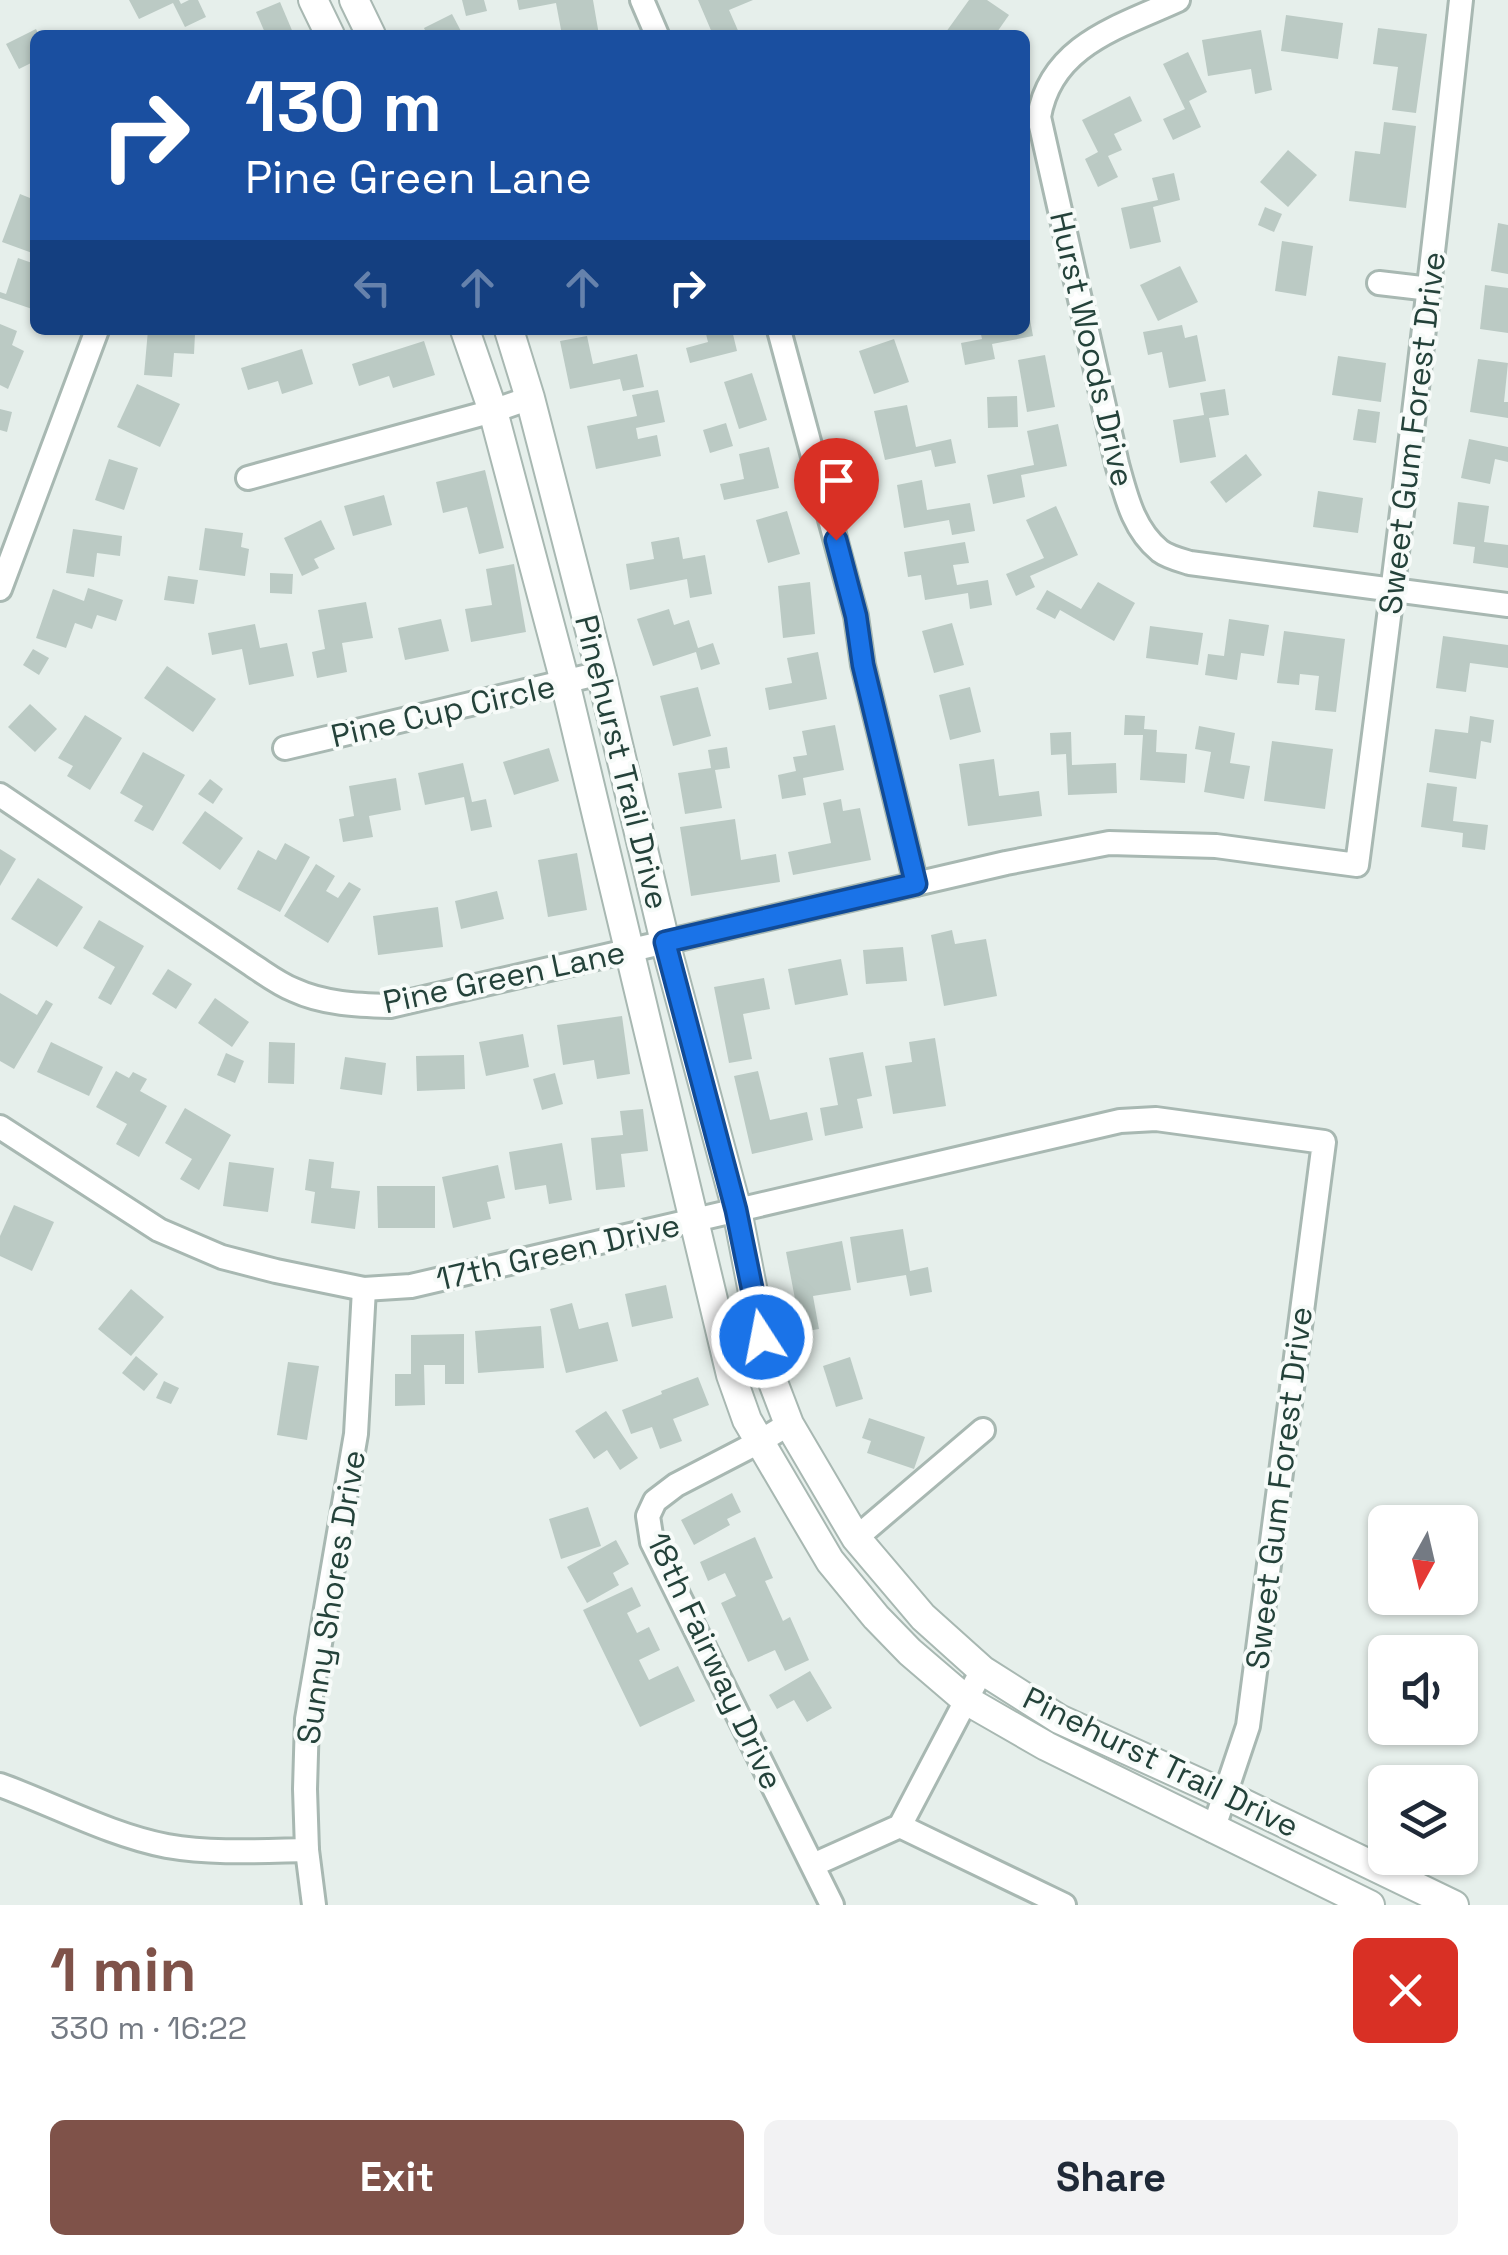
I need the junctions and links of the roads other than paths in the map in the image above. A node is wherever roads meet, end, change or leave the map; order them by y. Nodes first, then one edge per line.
1 (313, 0) edge
2 (354, 0) edge
3 (642, 0) edge
4 (1178, 0) edge
5 (1461, 0) edge
6 (328, 30) edge
7 (369, 30) edge
8 (655, 30) edge
9 (1379, 283) dead end
10 (1430, 290) junction
11 (95, 335) edge
12 (467, 335) edge
13 (510, 335) edge
14 (780, 335) edge
15 (530, 398) junction
16 (493, 411) junction
17 (248, 478) dead end
18 (0, 589) edge
19 (1393, 591) junction
20 (1508, 605) edge
21 (601, 673) junction
22 (565, 682) junction
23 (285, 748) dead end
24 (0, 795) edge
25 (1357, 865) joint
26 (916, 884) junction
27 (665, 942) junction
28 (629, 951) junction
29 (0, 1127) edge
30 (1324, 1142) joint
31 (736, 1210) junction
32 (694, 1221) junction
33 (364, 1289) junction
34 (788, 1424) junction
35 (983, 1430) dead end
36 (759, 1442) junction
37 (856, 1538) junction
38 (982, 1670) junction
39 (966, 1700) junction
40 (0, 1785) edge
41 (1226, 1796) junction
42 (900, 1826) junction
43 (1213, 1830) junction
44 (306, 1850) junction
45 (813, 1865) junction
46 (314, 1905) edge
47 (832, 1905) edge
48 (1064, 1905) edge
49 (1370, 1905) edge
50 (1454, 1905) edge

1 - 6 street
2 - 7 street
3 - 8 street
4 - 19 street, Hurst Woods Drive
5 - 10 street, Sweet Gum Forest Drive
9 - 10 street
10 - 19 street, Sweet Gum Forest Drive
11 - 18 street
12 - 16 street, Pinehurst Trail Drive
13 - 15 street, Pinehurst Trail Drive
14 - 26 street
15 - 16 street
15 - 21 street, Pinehurst Trail Drive
16 - 17 street
16 - 22 street, Pinehurst Trail Drive
19 - 20 street
19 - 25 street, Sweet Gum Forest Drive
21 - 22 street, Pine Cup Circle
21 - 27 street, Pinehurst Trail Drive
22 - 23 street, Pine Cup Circle
22 - 28 street, Pinehurst Trail Drive
24 - 28 street, Pine Green Lane
25 - 26 street, Pine Green Lane
26 - 27 street, Pine Green Lane
27 - 28 street, Pine Green Lane
27 - 31 street, Pinehurst Trail Drive
28 - 32 street, Pinehurst Trail Drive
29 - 33 street, 17th Green Drive
30 - 31 street, 17th Green Drive
30 - 41 street, Sweet Gum Forest Drive
31 - 32 street, 17th Green Drive
31 - 34 street, Pinehurst Trail Drive
32 - 33 street, 17th Green Drive
32 - 36 street, Pinehurst Trail Drive
33 - 44 street, Sunny Shores Drive
34 - 36 street, 18th Fairway Drive
34 - 37 street, Pinehurst Trail Drive
35 - 37 street
36 - 39 street, Pinehurst Trail Drive
36 - 45 street, 18th Fairway Drive
37 - 38 street, Pinehurst Trail Drive
38 - 39 street
38 - 41 street, Pinehurst Trail Drive
39 - 42 street
39 - 43 street, Pinehurst Trail Drive
40 - 44 street
41 - 43 street, Sweet Gum Forest Drive
41 - 50 street, Pinehurst Trail Drive
42 - 45 street
42 - 48 street
43 - 49 street, Pinehurst Trail Drive
44 - 46 street, Sunny Shores Drive
45 - 47 street, 18th Fairway Drive

